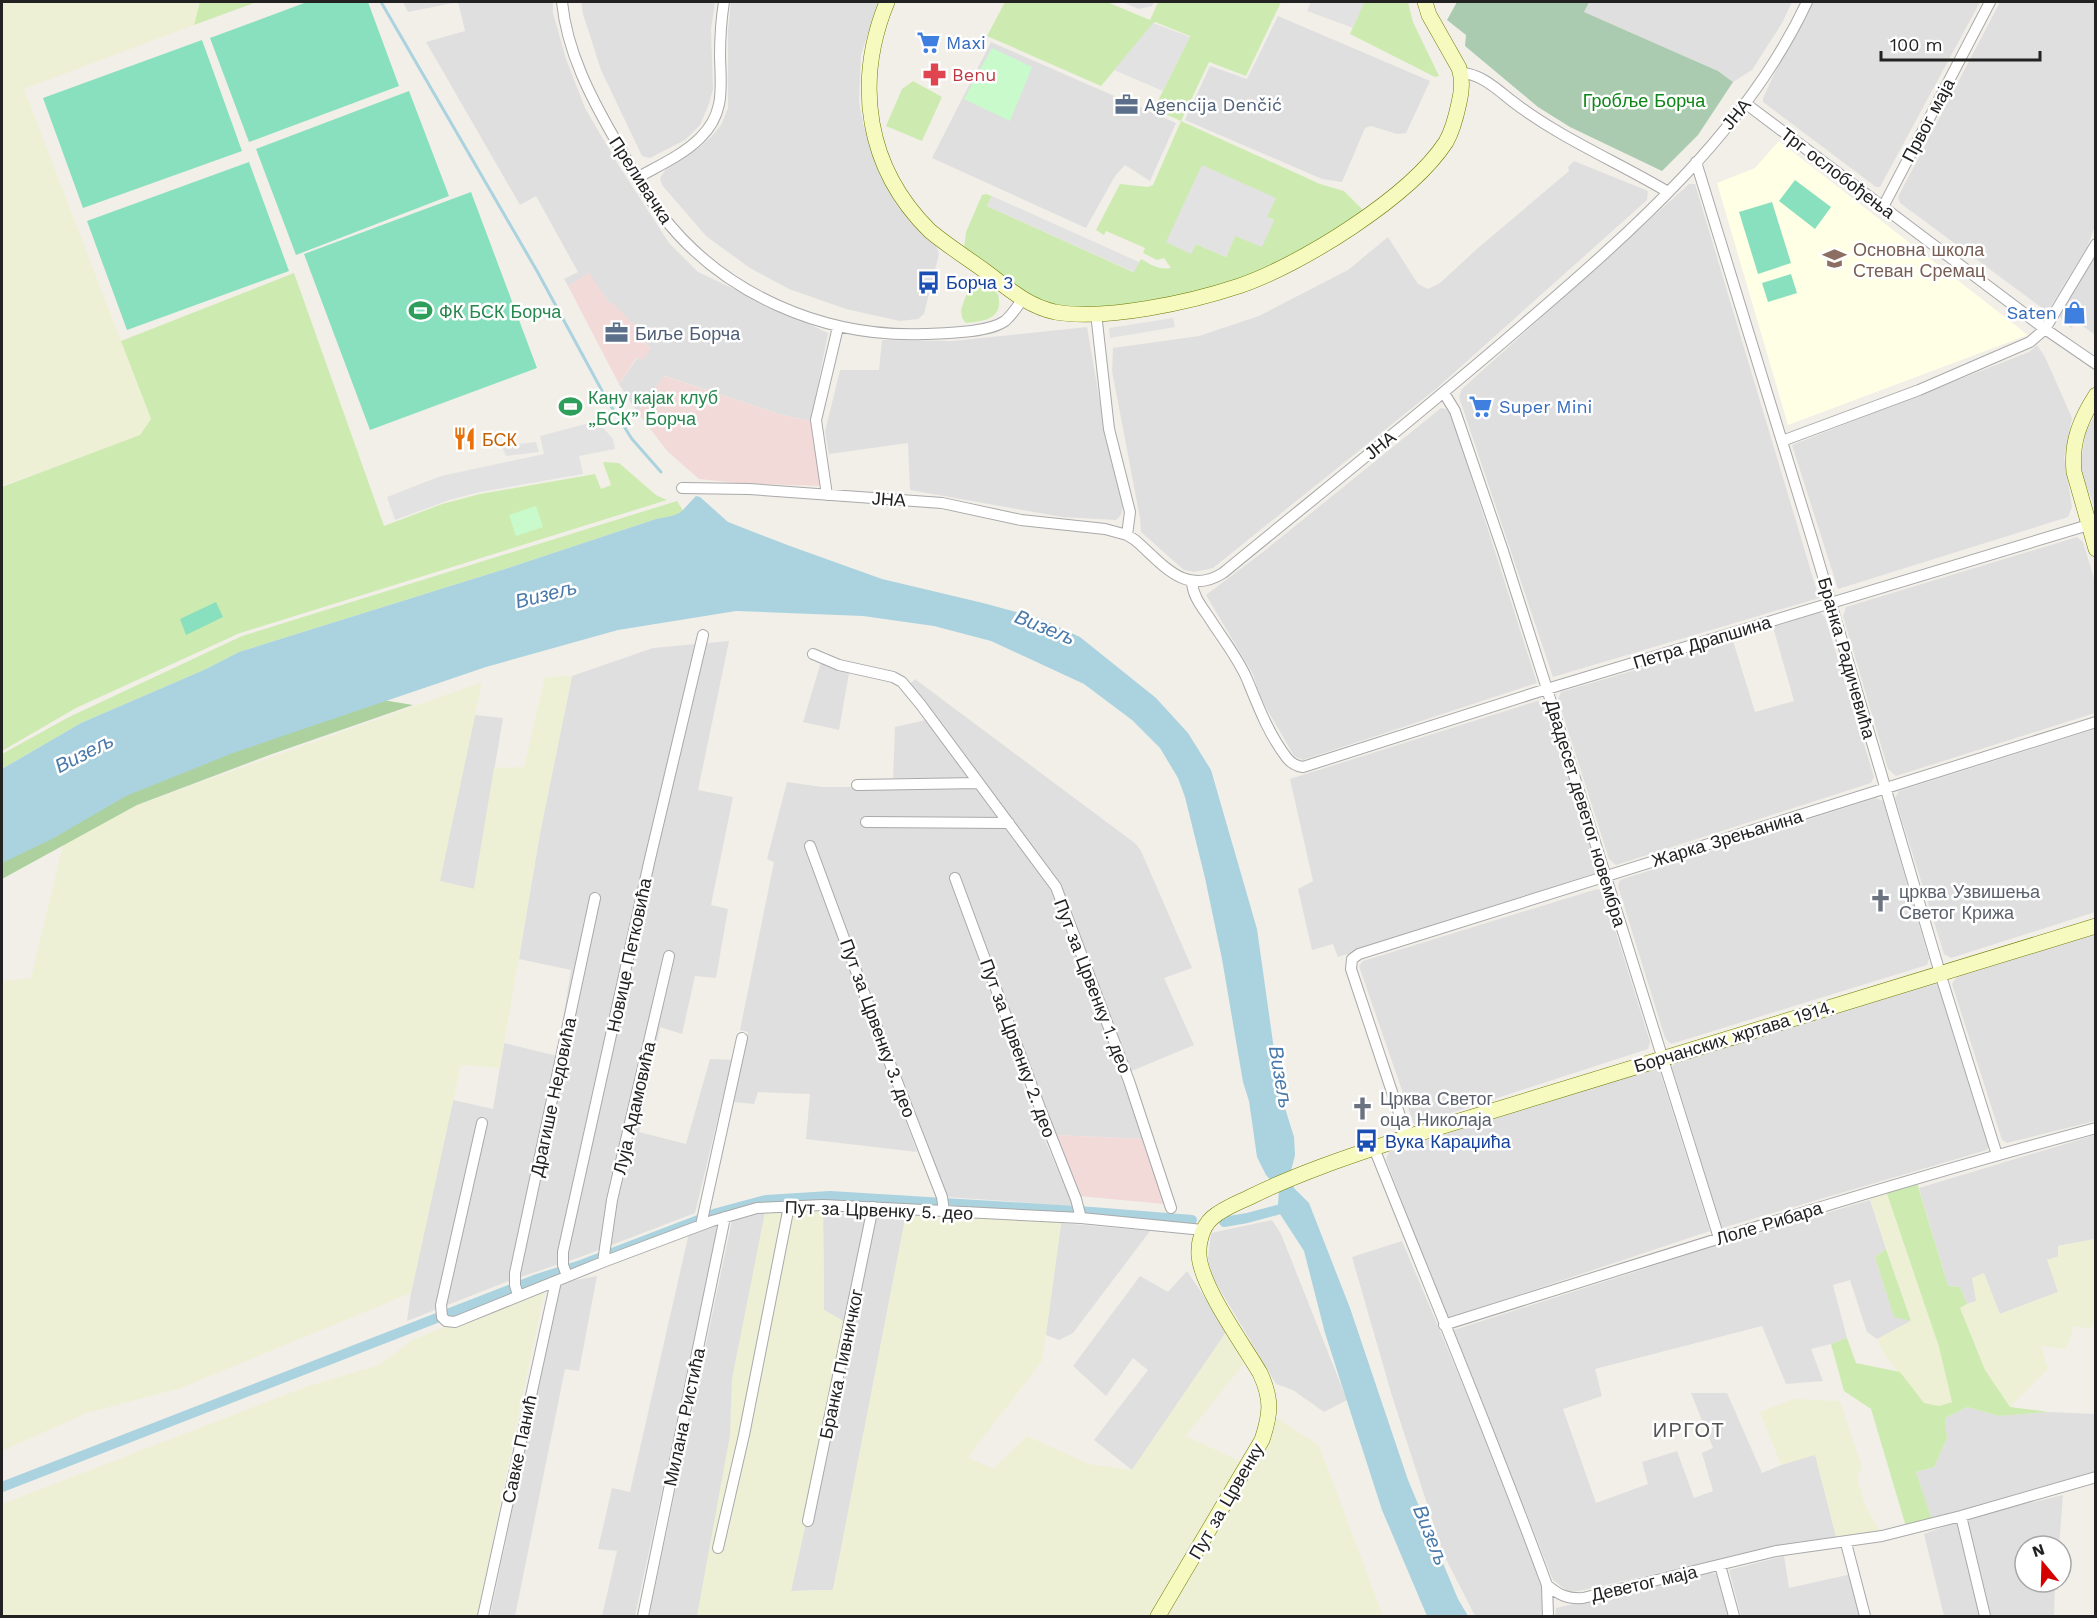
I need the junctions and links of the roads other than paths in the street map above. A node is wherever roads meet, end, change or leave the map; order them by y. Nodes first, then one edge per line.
1 (562, 2) edge
2 (724, 2) edge
3 (887, 2) edge
4 (1425, 2) edge
5 (1807, 2) edge
6 (1990, 2) edge
7 (1461, 73) junction
8 (1745, 103) junction
9 (1696, 162) junction
10 (638, 178) junction
11 (1668, 192) junction
12 (1883, 207) junction
13 (2096, 243) edge
14 (1022, 300) junction
15 (1096, 313) junction
16 (838, 327) junction
17 (2045, 330) junction
18 (2096, 364) edge
19 (1444, 393) junction
20 (2096, 395) edge
21 (1782, 441) junction
22 (682, 488) dead end
23 (827, 495) junction
24 (2092, 524) edge
25 (1127, 535) junction
26 (2096, 549) edge
27 (1192, 582) junction
28 (1830, 603) junction
29 (703, 635) dead end
30 (813, 654) dead end
31 (1547, 689) junction
32 (2096, 722) edge
33 (979, 783) junction
34 (857, 785) dead end
35 (1885, 788) junction
36 (866, 822) dead end
37 (1010, 823) junction
38 (810, 846) dead end
39 (1606, 876) junction
40 (955, 878) dead end
41 (595, 898) dead end
42 (2096, 926) edge
43 (669, 956) dead end
44 (1940, 973) junction
45 (742, 1038) dead end
46 (1662, 1059) junction
47 (482, 1123) dead end
48 (2096, 1128) edge
49 (1407, 1137) junction
50 (1374, 1148) junction
51 (1997, 1155) junction
52 (789, 1206) junction
53 (873, 1208) junction
54 (1171, 1208) dead end
55 (944, 1211) junction
56 (1080, 1213) junction
57 (725, 1217) junction
58 (701, 1225) junction
59 (1203, 1230) junction
60 (1719, 1238) junction
61 (603, 1262) junction
62 (567, 1276) junction
63 (556, 1281) junction
64 (518, 1296) junction
65 (1444, 1325) junction
66 (2096, 1477) edge
67 (1961, 1516) junction
68 (808, 1521) dead end
69 (1846, 1543) junction
70 (718, 1548) dead end
71 (1720, 1565) junction
72 (1547, 1585) junction
73 (483, 1617) edge
74 (643, 1617) edge
75 (1158, 1617) edge
76 (1548, 1617) edge
77 (1734, 1617) edge
78 (1865, 1617) edge
79 (1985, 1617) edge

1 - 10 street, Преливачка
2 - 10 street
3 - 14 street
4 - 7 street
5 - 8 street, ЈНА
6 - 12 street, Првог маја
7 - 11 street
7 - 15 street
8 - 9 street, ЈНА
8 - 12 street, Трг ослобођења
9 - 11 street, ЈНА
9 - 21 street, Бранка Радичевића
10 - 16 street, Преливачка
11 - 19 street, ЈНА
12 - 17 street, Трг ослобођења
13 - 17 street
14 - 15 street
14 - 16 street, Преливачка
15 - 25 street
16 - 23 street
17 - 18 street, Трг ослобођења
17 - 21 street
19 - 27 street, ЈНА
19 - 31 street, Двадесет деветог новембра
20 - 24 street
21 - 28 street, Бранка Радичевића
22 - 23 street, ЈНА
23 - 25 street, ЈНА
24 - 26 street
24 - 28 street, Петра Драпшина
25 - 27 street, ЈНА
27 - 31 street, Петра Драпшина
28 - 31 street, Петра Драпшина
28 - 35 street, Бранка Радичевића
29 - 62 street, Новице Петковића
30 - 33 street, Пут за Црвенку 1. део
31 - 39 street, Двадесет деветог новембра
32 - 35 street, Жарка Зрењанина
33 - 34 street
33 - 37 street, Пут за Црвенку 1. део
35 - 39 street, Жарка Зрењанина
35 - 44 street, Бранка Радичевића
36 - 37 street
37 - 54 street, Пут за Црвенку 1. део
38 - 55 street, Пут за Црвенку 3. део
39 - 46 street, Двадесет деветог новембра
39 - 49 street, Жарка Зрењанина
40 - 56 street, Пут за Црвенку 2. део
41 - 64 street, Драгише Недовића
42 - 44 street, Борчанских жртава 1914.
43 - 61 street, Луја Адамовића
44 - 46 street, Борчанских жртава 1914.
44 - 51 street, Бранка Радичевића
45 - 58 street
46 - 49 street, Борчанских жртава 1914.
46 - 60 street, Двадесет деветог новембра
47 - 64 street, Пут за Црвенку 5. део
48 - 51 street, Лоле Рибара
49 - 50 street, Борчанских жртава 1914.
50 - 59 street, Борчанских жртава 1914.
50 - 65 street
51 - 60 street, Лоле Рибара
52 - 53 street, Пут за Црвенку 5. део
52 - 57 street, Пут за Црвенку 5. део
52 - 70 street
53 - 55 street, Пут за Црвенку 5. део
53 - 68 street, Бранка Пивничког
55 - 56 street, Пут за Црвенку 5. део
56 - 59 street, Пут за Црвенку 5. део
57 - 58 street, Пут за Црвенку 5. део
57 - 74 street, Милана Ристића
58 - 61 street, Пут за Црвенку 5. део
59 - 75 street, Пут за Црвенку
60 - 65 street, Лоле Рибара
61 - 62 street, Пут за Црвенку 5. део
62 - 63 street, Пут за Црвенку 5. део
63 - 64 street, Пут за Црвенку 5. део
63 - 73 street, Савке Панић
65 - 72 street
66 - 67 street, Деветог маја
67 - 69 street, Деветог маја
67 - 79 street
69 - 71 street, Деветог маја
69 - 78 street
71 - 72 street, Деветог маја
71 - 77 street
72 - 76 street

